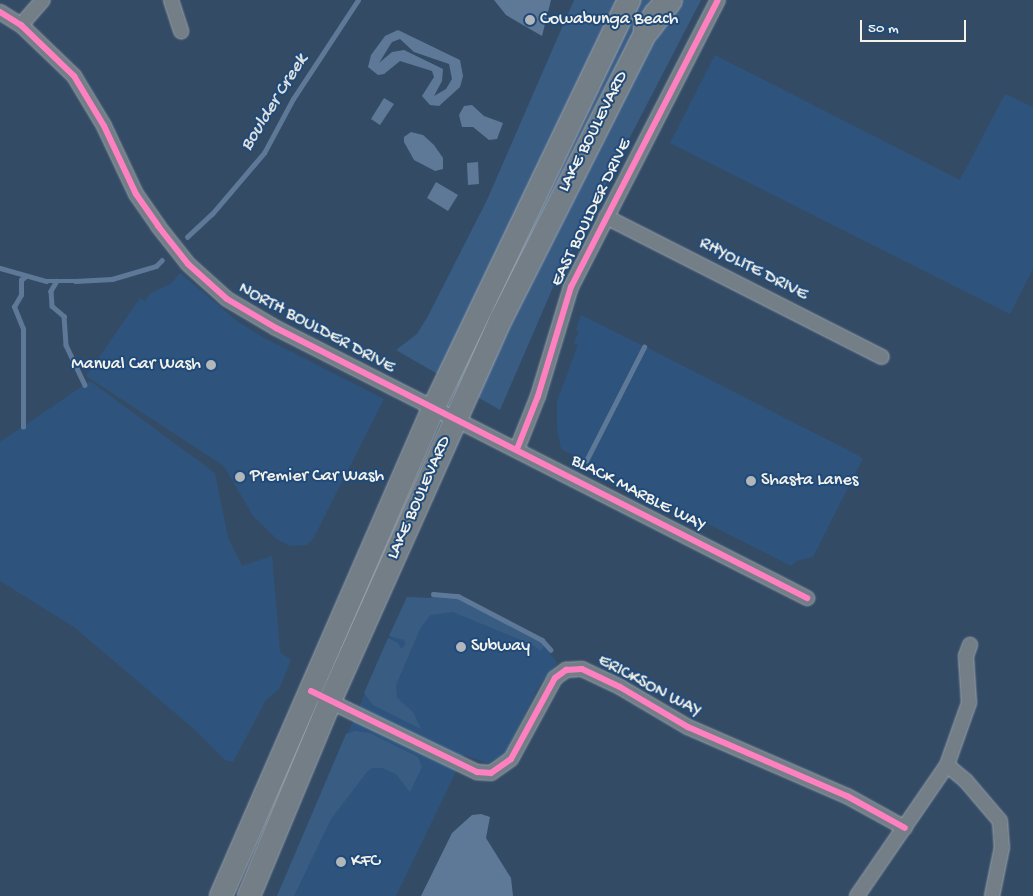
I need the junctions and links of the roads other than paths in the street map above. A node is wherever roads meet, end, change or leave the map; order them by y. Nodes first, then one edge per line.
1 (43, 0) edge
2 (171, 0) edge
3 (629, 0) edge
4 (662, 0) edge
5 (669, 0) edge
6 (718, 0) edge
7 (0, 12) edge
8 (21, 26) junction
9 (647, 29) junction
10 (180, 31) dead end
11 (606, 217) junction
12 (882, 357) dead end
13 (433, 409) junction
14 (454, 419) junction
15 (517, 449) junction
16 (807, 598) dead end
17 (970, 645) dead end
18 (320, 696) junction
19 (947, 765) junction
20 (905, 828) junction
21 (221, 896) edge
22 (249, 896) edge
23 (857, 896) edge
24 (992, 896) edge

1 - 8 street
2 - 10 street
3 - 13 main road, LAKE BOULEVARD
4 - 9 main road, LAKE BOULEVARD
5 - 9 highway
6 - 11 street, EAST BOULDER DRIVE
7 - 8 street, NORTH BOULDER DRIVE
8 - 13 street, NORTH BOULDER DRIVE
9 - 14 main road, LAKE BOULEVARD
11 - 12 street, RHYOLITE DRIVE
11 - 15 street, EAST BOULDER DRIVE
13 - 14 street, NORTH BOULDER DRIVE
13 - 18 main road, LAKE BOULEVARD
14 - 15 street, BLACK MARBLE WAY
14 - 18 main road, LAKE BOULEVARD
15 - 16 street, BLACK MARBLE WAY
17 - 19 street
18 - 20 street, ERICKSON WAY
18 - 21 main road, LAKE BOULEVARD
18 - 22 main road, LAKE BOULEVARD
19 - 20 street
19 - 24 street
20 - 23 street

